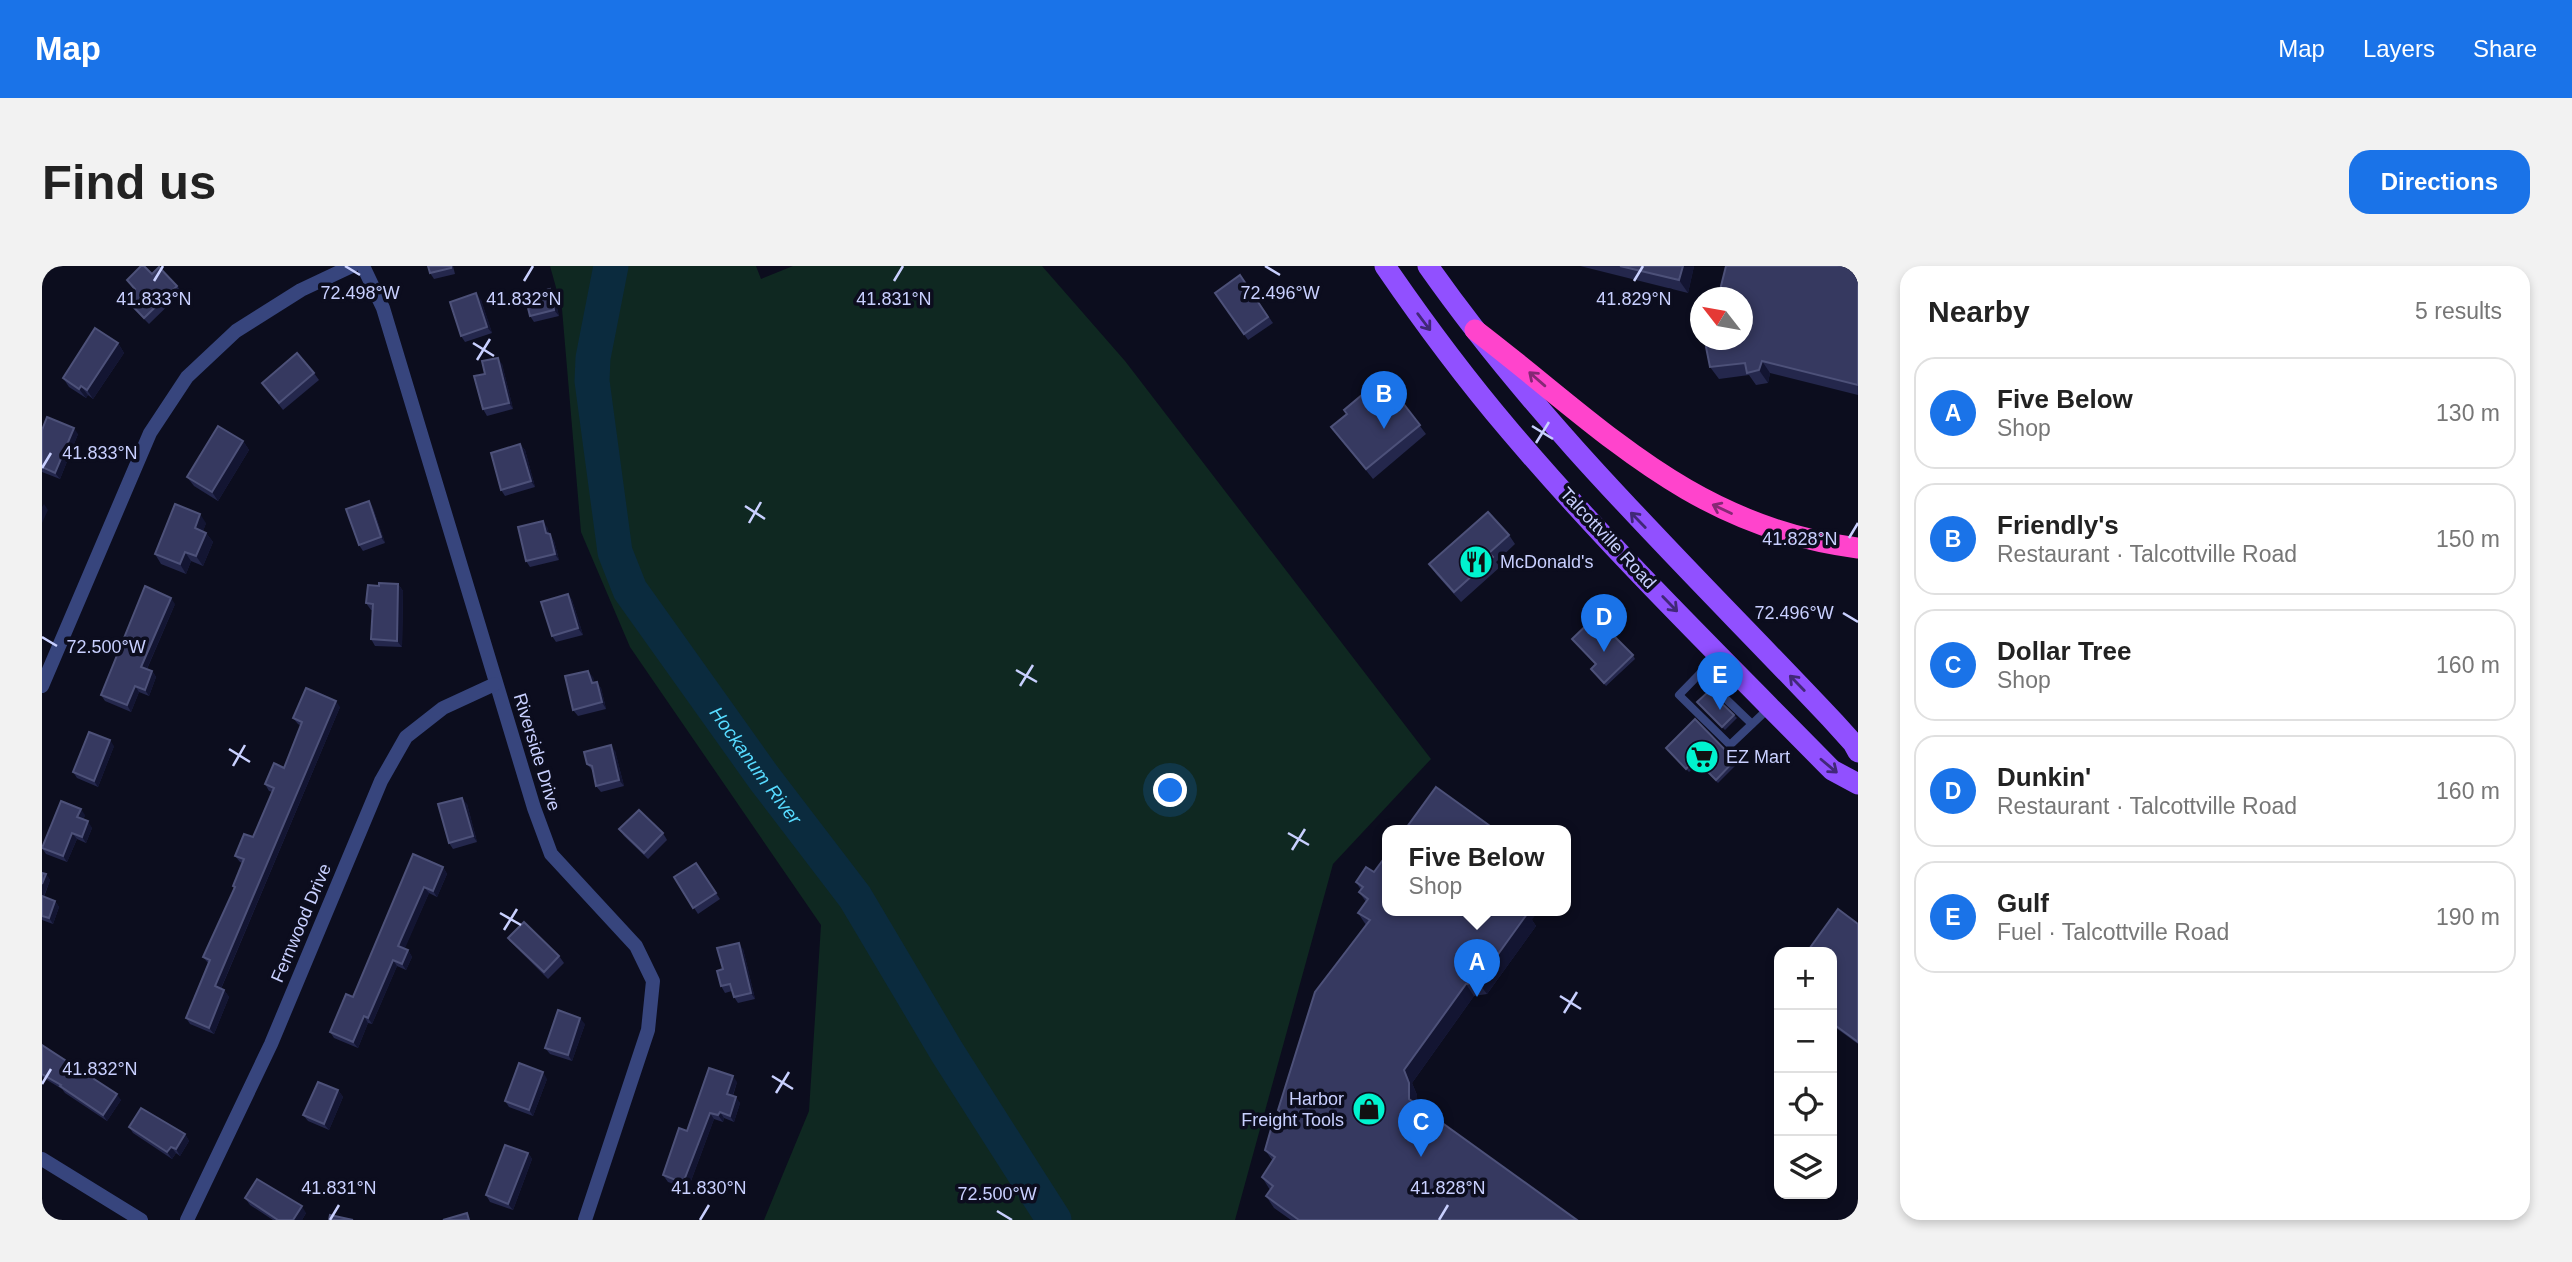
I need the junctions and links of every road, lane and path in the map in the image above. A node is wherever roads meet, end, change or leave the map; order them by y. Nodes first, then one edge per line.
1 (352, 266) edge
2 (363, 266) edge
3 (1385, 266) edge
4 (1428, 266) edge
5 (1475, 330) junction
6 (1580, 456) junction
7 (1537, 461) junction
8 (1858, 548) edge
9 (1719, 654) junction
10 (1700, 674) junction
11 (495, 684) junction
12 (42, 686) edge
13 (1770, 707) junction
14 (1835, 723) junction
15 (1752, 724) junction
16 (1802, 740) junction
17 (1858, 752) edge
18 (1858, 784) edge
19 (42, 1159) edge
20 (141, 1220) edge
21 (187, 1220) edge
22 (585, 1220) edge

1 - 12 street
2 - 11 street, Riverside Drive
3 -> 7 main road, Talcottville Road
4 - 5 main road, Talcottville Road
5 - 6 main road, Talcottville Road
8 -> 5 highway
6 - 7 main road
14 -> 6 main road, Talcottville Road
7 -> 9 main road, Talcottville Road
9 - 10 lane
9 - 13 main road, Talcottville Road
10 - 15 lane
10 - 15 lane
11 - 21 street, Fernwood Drive
11 - 22 street, Riverside Drive
13 - 15 lane
13 - 16 main road, Talcottville Road
14 - 16 main road
14 - 17 main road, Talcottville Road
16 -> 18 main road, Talcottville Road
19 - 20 street

